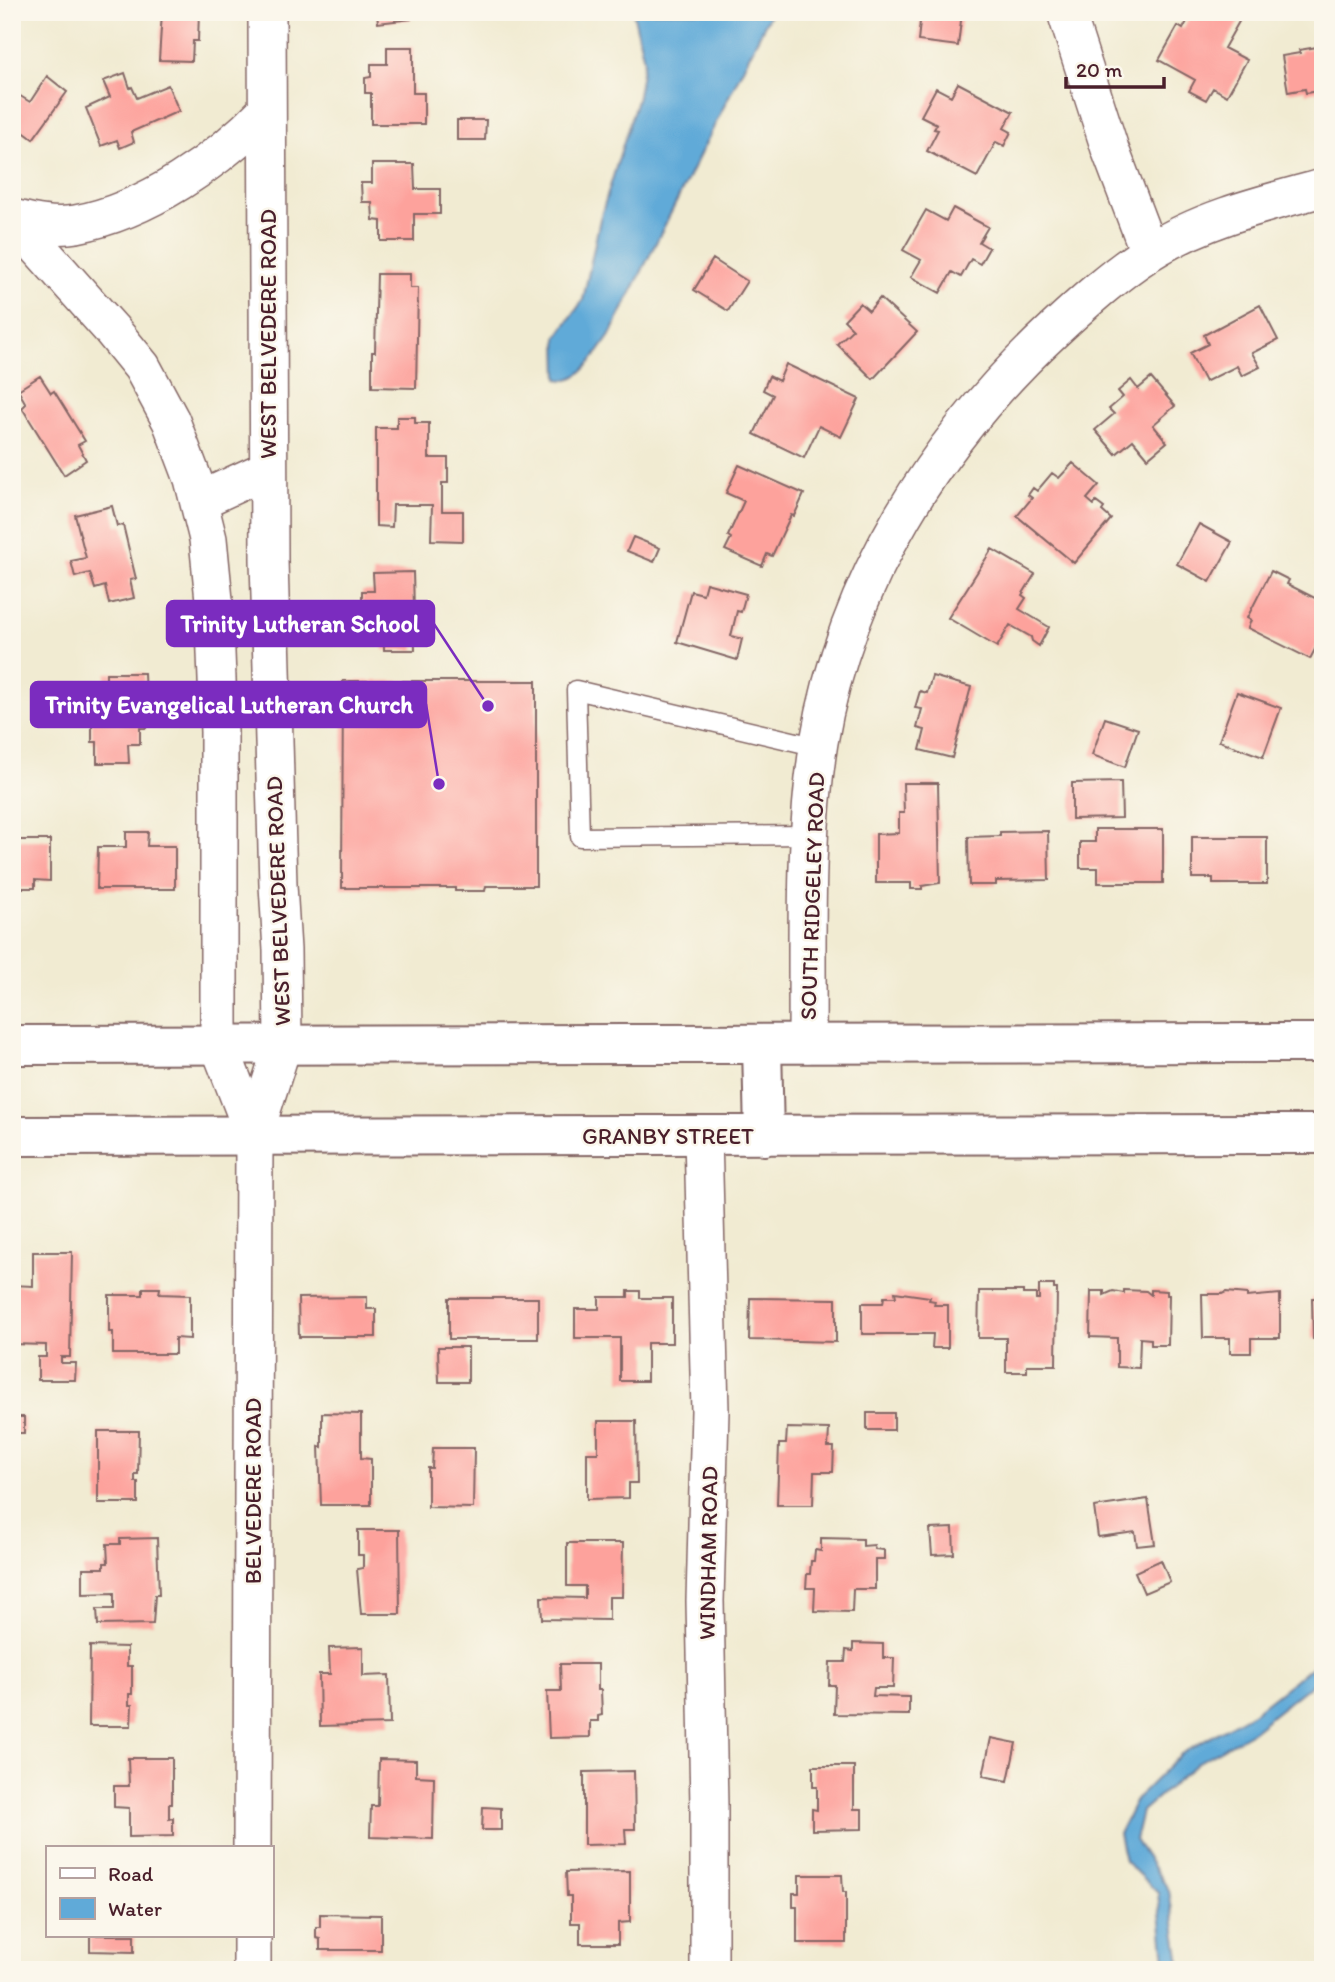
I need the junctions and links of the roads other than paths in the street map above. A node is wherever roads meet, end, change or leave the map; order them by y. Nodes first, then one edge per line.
1 (267, 12) edge
2 (1066, 12) edge
3 (267, 110) junction
4 (1323, 188) edge
5 (12, 218) edge
6 (1149, 252) junction
7 (268, 469) junction
8 (199, 502) junction
9 (818, 747) junction
10 (810, 835) junction
11 (1323, 1043) edge
12 (283, 1044) junction
13 (807, 1044) junction
14 (12, 1045) edge
15 (219, 1045) junction
16 (762, 1045) junction
17 (1323, 1134) edge
18 (254, 1135) junction
19 (12, 1136) edge
20 (703, 1136) junction
21 (764, 1136) junction
22 (252, 1846) edge
23 (252, 1937) edge
24 (252, 1970) edge
25 (709, 1970) edge

1 - 3 street, WEST BELVEDERE ROAD
2 - 6 street
3 - 5 street
3 - 7 street, WEST BELVEDERE ROAD
4 - 6 street, SOUTH RIDGELEY ROAD
5 - 8 street
6 - 9 street, SOUTH RIDGELEY ROAD
7 - 8 street
7 - 12 street, WEST BELVEDERE ROAD
8 - 15 street
9 - 10 street, SOUTH RIDGELEY ROAD
9 - 10 lane
10 - 13 street, SOUTH RIDGELEY ROAD
11 - 13 main road
12 - 15 main road
12 - 16 main road
12 - 18 street, WEST BELVEDERE ROAD
13 - 16 main road
14 - 15 main road
15 - 18 street
16 - 21 main road
17 - 21 main road, GRANBY STREET
18 - 19 main road, GRANBY STREET
18 - 20 main road, GRANBY STREET
18 - 22 street, BELVEDERE ROAD
20 - 21 main road, GRANBY STREET
20 - 25 street, WINDHAM ROAD
23 - 24 street

